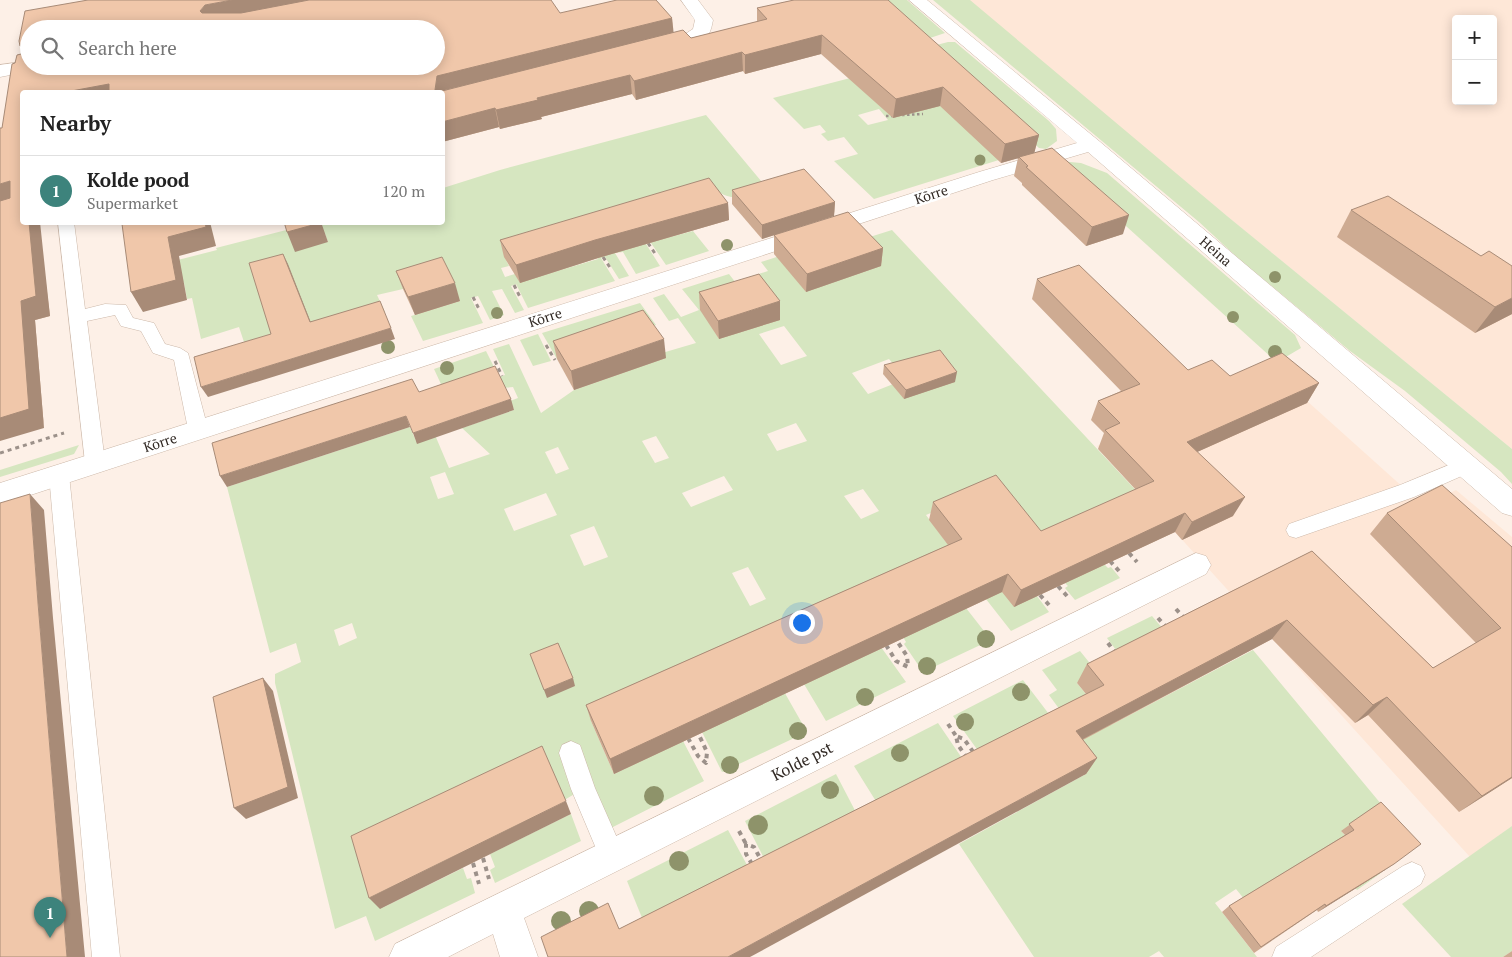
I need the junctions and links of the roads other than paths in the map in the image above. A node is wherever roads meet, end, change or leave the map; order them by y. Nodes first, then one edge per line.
1 (689, 0) edge
2 (917, 0) edge
3 (641, 52) edge
4 (20, 68) edge
5 (0, 71) edge
6 (1092, 145) junction
7 (66, 225) edge
8 (78, 317) junction
9 (198, 429) junction
10 (95, 462) junction
11 (1466, 466) junction
12 (59, 475) junction
13 (0, 494) edge
14 (1512, 505) edge
15 (1296, 530) dead end
16 (1196, 565) dead end
17 (571, 753) dead end
18 (612, 856) junction
19 (1412, 875) dead end
20 (503, 910) junction
21 (106, 957) edge
22 (408, 957) edge
23 (519, 957) edge
24 (1286, 957) edge

1 - 3 street
2 - 6 street, Heina
4 - 5 street
6 - 9 street, Kõrre
6 - 11 street, Heina
7 - 8 lane
8 - 9 lane
8 - 10 lane
9 - 10 street, Kõrre
10 - 12 street, Kõrre
11 - 14 street, Heina
11 - 15 lane
12 - 13 street, Kõrre
12 - 21 lane
16 - 18 street, Kolde pst
17 - 18 lane
18 - 20 street, Kolde pst
19 - 24 lane
20 - 22 street, Kolde pst
20 - 23 street

